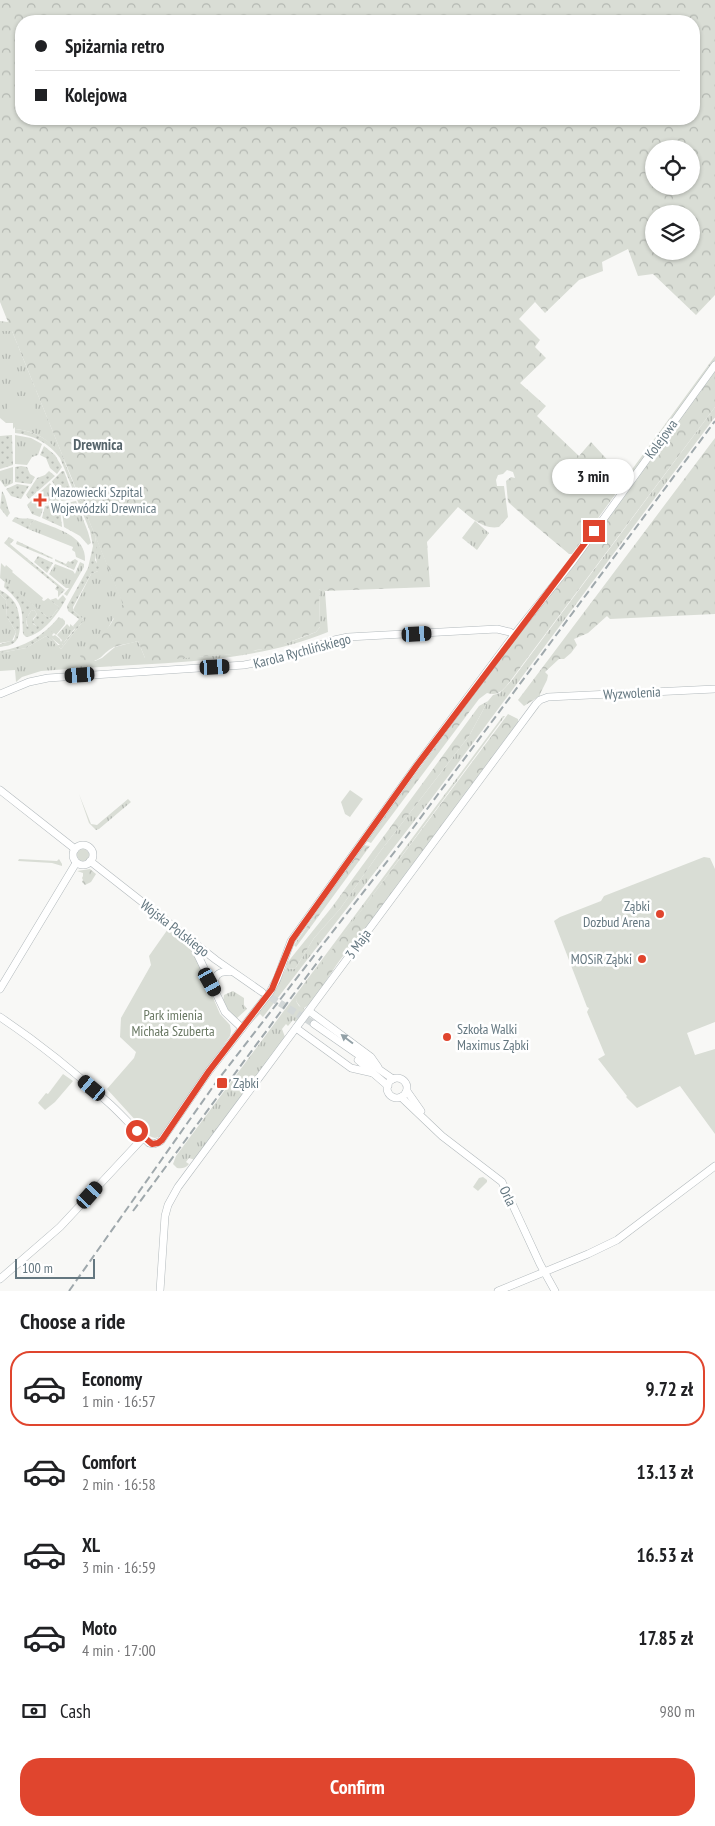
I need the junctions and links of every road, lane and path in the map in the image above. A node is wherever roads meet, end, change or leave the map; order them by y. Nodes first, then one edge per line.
1 (715, 365) edge
2 (514, 635) junction
3 (715, 689) edge
4 (0, 694) edge
5 (548, 697) joint
6 (0, 790) edge
7 (75, 849) junction
8 (90, 861) junction
9 (76, 862) junction
10 (190, 939) junction
11 (233, 973) junction
12 (0, 989) edge
13 (262, 992) tunnel mouth
14 (217, 995) junction
15 (309, 1011) junction
16 (0, 1017) edge
17 (314, 1024) tunnel mouth
18 (242, 1028) junction
19 (296, 1028) junction
20 (377, 1072) junction
21 (393, 1079) junction
22 (388, 1086) junction
23 (407, 1091) junction
24 (401, 1097) junction
25 (426, 1120) junction
26 (144, 1138) junction
27 (715, 1166) edge
28 (545, 1271) junction
29 (0, 1279) edge
30 (160, 1291) edge
31 (498, 1291) edge
32 (555, 1291) edge

1 - 2 street, Kolejowa
2 - 4 street, Karola Rychlińskiego
2 - 18 street, Kolejowa
3 - 5 street, Wyzwolenia
5 - 15 street, 3 Maja
6 - 7 street
7 - 8 street
7 - 9 street
8 - 9 street
8 - 10 street, Wojska Polskiego
9 - 12 street
10 - 11 street, Wojska Polskiego
10 - 14 street
11 - 13 street, Wojska Polskiego
11 - 14 street
14 - 18 street
15 - 19 street, 3 Maja
20 -> 15 street
16 - 26 street
17 - 20 street
18 - 26 street, Kolejowa
19 - 20 street
19 - 30 street, 3 Maja
20 - 21 street
20 - 22 street
21 - 22 street
21 - 23 street
22 - 24 street
23 - 24 street
23 - 25 street, Orla
24 - 25 street, Orla
25 - 28 street, Orla
26 - 29 street
27 - 28 street
28 - 31 street
28 - 32 street, Orla

